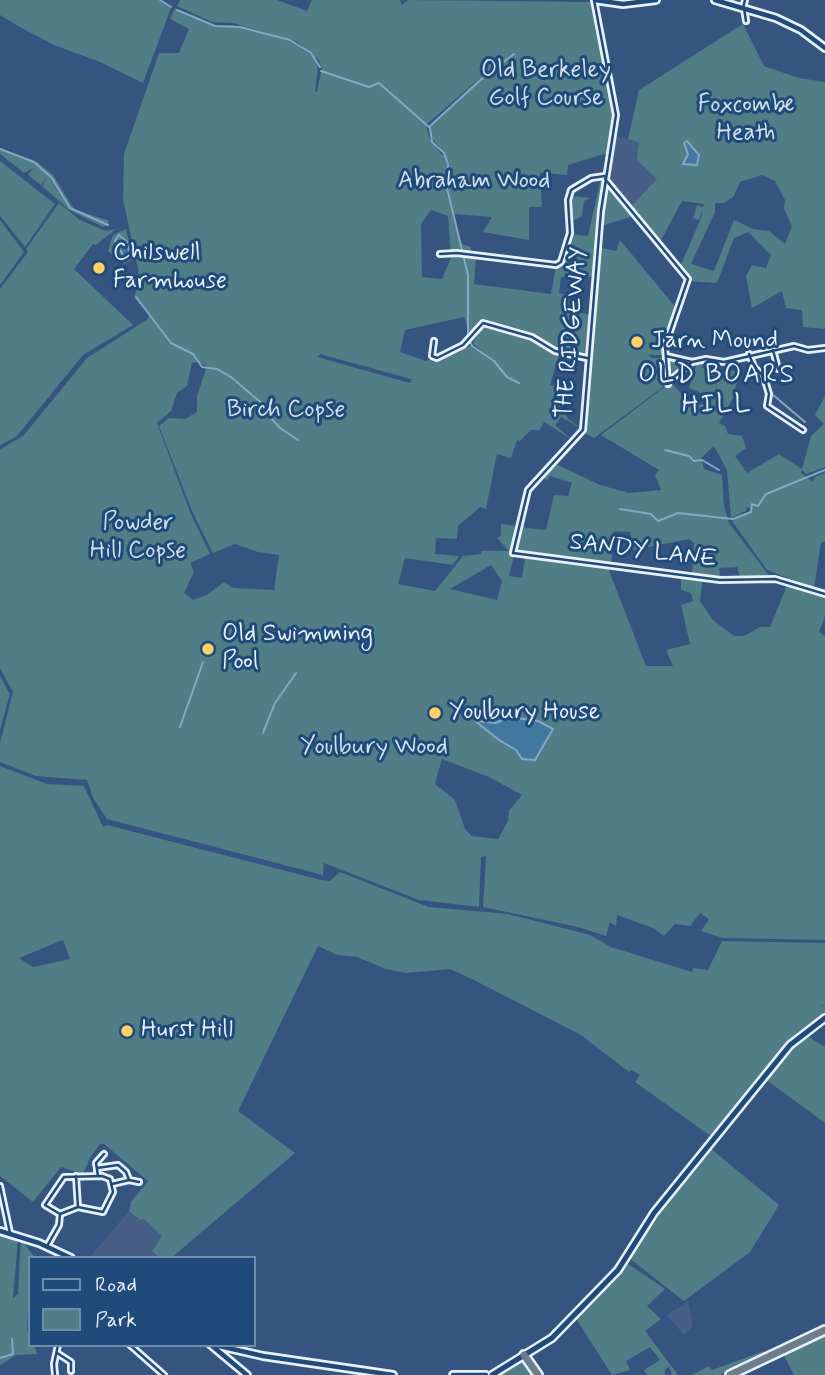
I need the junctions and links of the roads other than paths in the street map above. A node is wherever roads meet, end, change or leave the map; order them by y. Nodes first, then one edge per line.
1 (595, 0) edge
2 (656, 0) edge
3 (715, 0) edge
4 (746, 0) edge
5 (743, 8) junction
6 (746, 21) dead end
7 (825, 48) edge
8 (605, 178) junction
9 (440, 254) dead end
10 (434, 341) dead end
11 (825, 348) edge
12 (773, 350) junction
13 (749, 354) junction
14 (666, 356) junction
15 (587, 358) junction
16 (692, 362) junction
17 (778, 369) dead end
18 (803, 430) dead end
19 (513, 553) joint
20 (825, 594) edge
21 (825, 1018) edge
22 (104, 1154) dead end
23 (97, 1168) junction
24 (78, 1175) junction
25 (98, 1176) junction
26 (129, 1180) junction
27 (139, 1182) dead end
28 (112, 1184) junction
29 (0, 1186) edge
30 (78, 1207) junction
31 (60, 1214) junction
32 (0, 1231) edge
33 (10, 1233) junction
34 (47, 1246) junction
35 (67, 1256) edge
36 (825, 1330) edge
37 (58, 1347) edge
38 (132, 1347) edge
39 (216, 1347) edge
40 (223, 1352) junction
41 (57, 1353) junction
42 (524, 1355) junction
43 (71, 1371) dead end
44 (55, 1375) edge
45 (164, 1375) edge
46 (247, 1375) edge
47 (393, 1375) edge
48 (453, 1375) edge
49 (486, 1375) edge
50 (492, 1375) edge
51 (538, 1375) edge
52 (730, 1375) edge

1 - 2 street
1 - 8 street, THE RIDGEWAY
3 - 5 street
4 - 5 street
5 - 6 street
5 - 7 street
8 - 9 street
8 - 14 street
8 - 15 street, THE RIDGEWAY
10 - 15 street
11 - 12 street
12 - 13 street
12 - 17 street
13 - 16 street
13 - 18 street
14 - 16 street
14 - 16 street
15 - 19 street, THE RIDGEWAY
19 - 20 street, SANDY LANE
21 - 42 main road
22 - 23 street
23 - 25 street
23 - 26 street
24 - 25 street
24 - 30 street
24 - 31 street
25 - 28 street
26 - 27 street
26 - 28 street
28 - 30 street
29 - 33 street
30 - 31 street
31 - 34 street
32 - 33 street
33 - 34 street
34 - 35 street
36 - 52 highway
37 - 41 street
38 - 45 street
39 - 40 street
40 - 46 street
40 - 47 street
41 - 43 street
41 - 44 street
42 - 50 main road
42 - 51 highway
48 - 49 street

